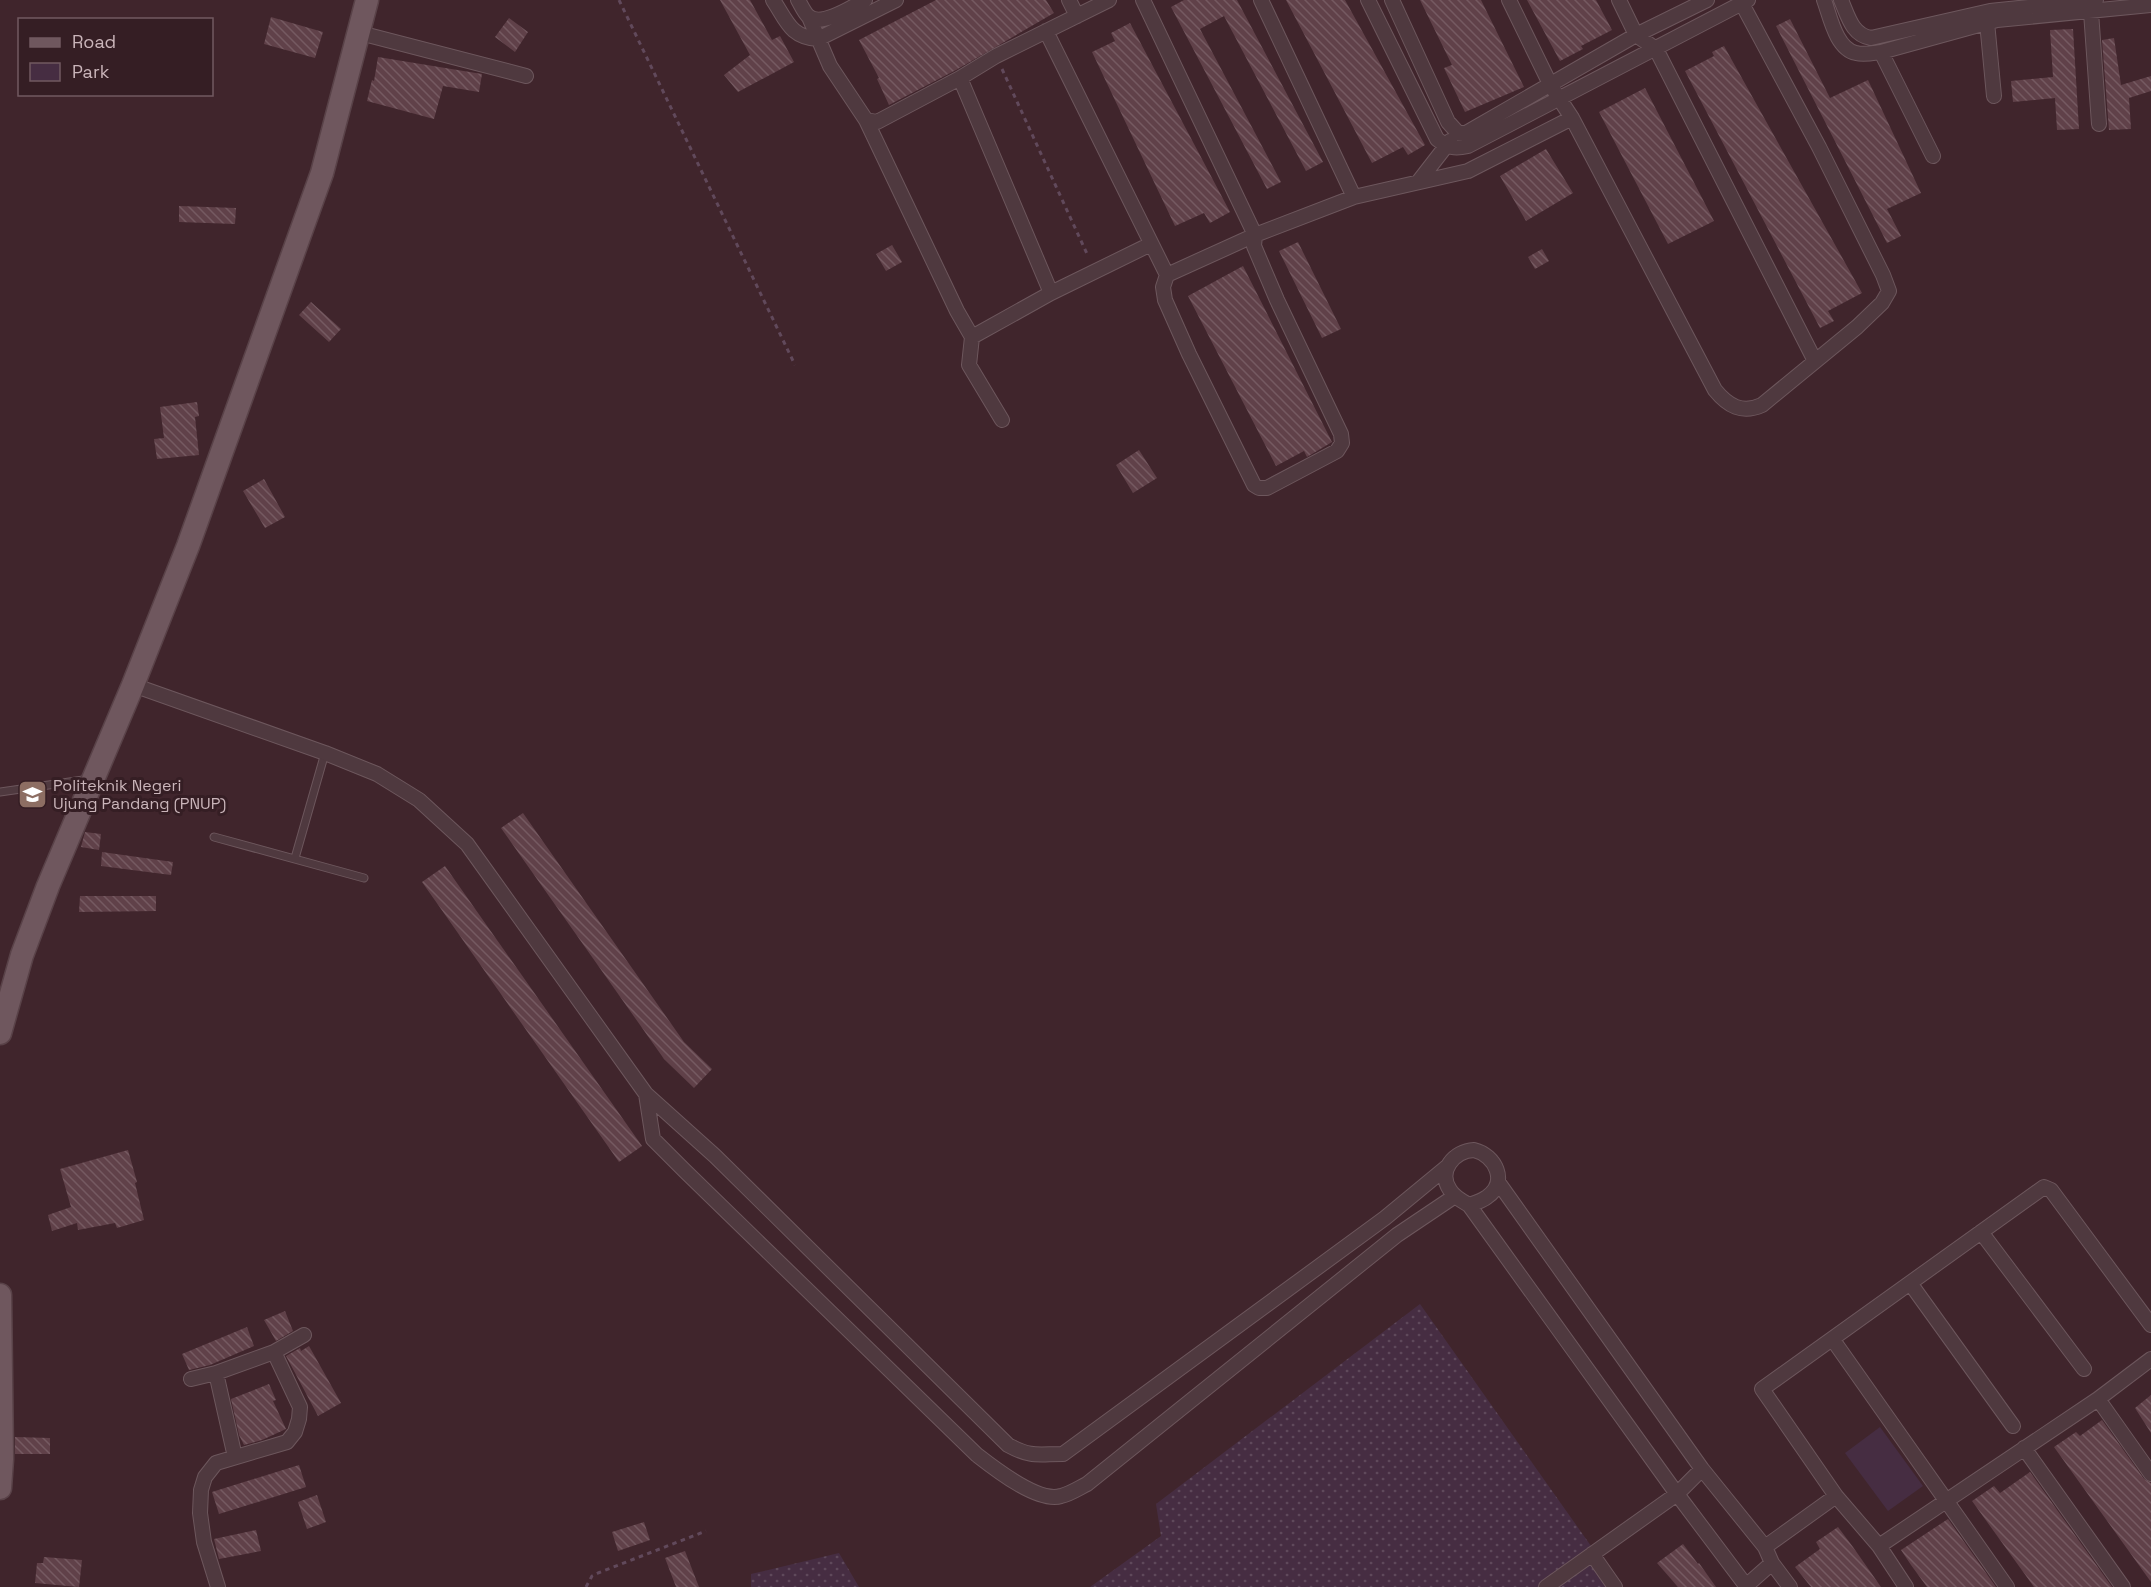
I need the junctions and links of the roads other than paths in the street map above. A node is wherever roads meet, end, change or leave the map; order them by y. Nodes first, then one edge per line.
1 (368, 0) edge
2 (773, 0) edge
3 (798, 0) edge
4 (865, 0) edge
5 (896, 0) edge
6 (1069, 0) edge
7 (1109, 0) edge
8 (1143, 0) edge
9 (1261, 0) edge
10 (1368, 0) edge
11 (1392, 0) edge
12 (1509, 0) edge
13 (1619, 0) edge
14 (1707, 0) edge
15 (1824, 0) edge
16 (1842, 0) edge
17 (1744, 1) edge
18 (2072, 5) edge
19 (2151, 5) edge
20 (2094, 6) edge
21 (1077, 16) junction
22 (809, 17) junction
23 (1987, 22) junction
24 (1046, 31) junction
25 (360, 33) junction
26 (1636, 35) junction
27 (818, 39) junction
28 (1656, 49) junction
29 (1881, 52) junction
30 (526, 76) dead end
31 (960, 78) junction
32 (1551, 86) junction
33 (1994, 96) dead end
34 (1560, 99) junction
35 (1572, 118) junction
36 (866, 120) junction
37 (2099, 124) dead end
38 (1458, 133) junction
39 (1445, 146) junction
40 (1933, 156) dead end
41 (1419, 181) junction
42 (1354, 197) junction
43 (1255, 235) junction
44 (1151, 244) junction
45 (1167, 275) junction
46 (1051, 293) junction
47 (972, 336) junction
48 (1815, 361) junction
49 (1002, 420) dead end
50 (133, 685) junction
51 (325, 753) junction
52 (92, 779) junction
53 (0, 792) edge
54 (213, 837) dead end
55 (295, 858) junction
56 (364, 878) dead end
57 (0, 1033) edge
58 (645, 1094) junction
59 (1448, 1166) junction
60 (1498, 1182) junction
61 (1455, 1196) junction
62 (1469, 1204) junction
63 (1981, 1232) junction
64 (1910, 1283) junction
65 (0, 1295) edge
66 (2151, 1325) edge
67 (304, 1335) dead end
68 (1833, 1340) junction
69 (274, 1352) junction
70 (2151, 1359) edge
71 (2084, 1369) dead end
72 (216, 1373) junction
73 (191, 1379) dead end
74 (2098, 1399) junction
75 (2013, 1426) dead end
76 (2024, 1448) junction
77 (235, 1457) junction
78 (1702, 1469) junction
79 (2151, 1474) edge
80 (0, 1488) edge
81 (1677, 1494) junction
82 (1836, 1496) junction
83 (1946, 1500) junction
84 (1879, 1546) junction
85 (1765, 1547) junction
86 (1592, 1554) junction
87 (1772, 1563) junction
88 (218, 1587) edge
89 (1546, 1587) edge
90 (1615, 1587) edge
91 (1746, 1587) edge
92 (1790, 1587) edge
93 (1906, 1587) edge
94 (2007, 1587) edge
95 (2123, 1587) edge

1 - 25 main road
2 - 27 street
3 - 22 street
4 - 22 street
5 - 27 street
6 - 21 street
7 - 21 street
8 - 43 street
9 - 42 street
10 - 39 street
11 - 38 street
12 - 32 street
13 - 26 street
14 - 26 street
15 - 29 street
16 - 18 street
17 - 28 street
17 - 48 street
18 - 20 street
18 - 23 street
19 - 20 street
20 - 37 street
21 - 24 street
22 - 27 street
23 - 29 street
23 - 33 street
24 - 31 street
24 - 44 street
25 - 30 street
25 - 50 main road
26 - 28 street
26 - 32 street
27 - 36 street
28 - 34 street
28 - 48 street
29 - 40 street
31 - 36 street
31 - 46 street
32 - 34 street
32 - 38 street
34 - 35 street
34 - 39 street
35 - 41 street
35 - 48 street
36 - 47 street
38 - 39 street
39 - 41 street
41 - 42 street
42 - 43 street
43 - 45 street
43 - 45 street
44 - 45 street
44 - 46 street
46 - 47 street
47 - 49 street
50 - 51 street
50 - 52 main road
51 - 55 lane
51 - 58 street
52 - 53 lane
52 - 57 main road
54 - 55 lane
55 - 56 lane
58 - 59 street
58 - 61 street
59 - 60 street
59 - 61 street
60 - 62 street
60 - 78 street
61 - 62 street
62 - 81 street
63 - 64 street
63 - 66 street
63 - 71 street
64 - 68 street
64 - 75 street
65 - 80 main road
67 - 69 street
68 - 82 street
68 - 83 street
69 - 72 street
69 - 77 street
70 - 74 street
72 - 73 street
72 - 77 street
74 - 76 street
74 - 79 street
76 - 83 street
76 - 95 street
77 - 88 street
78 - 81 street
78 - 85 street
81 - 86 street
81 - 91 street
82 - 84 street
82 - 85 street
83 - 84 street
83 - 94 street
84 - 93 street
85 - 87 street
86 - 89 street
86 - 90 street
87 - 91 street
87 - 92 street

